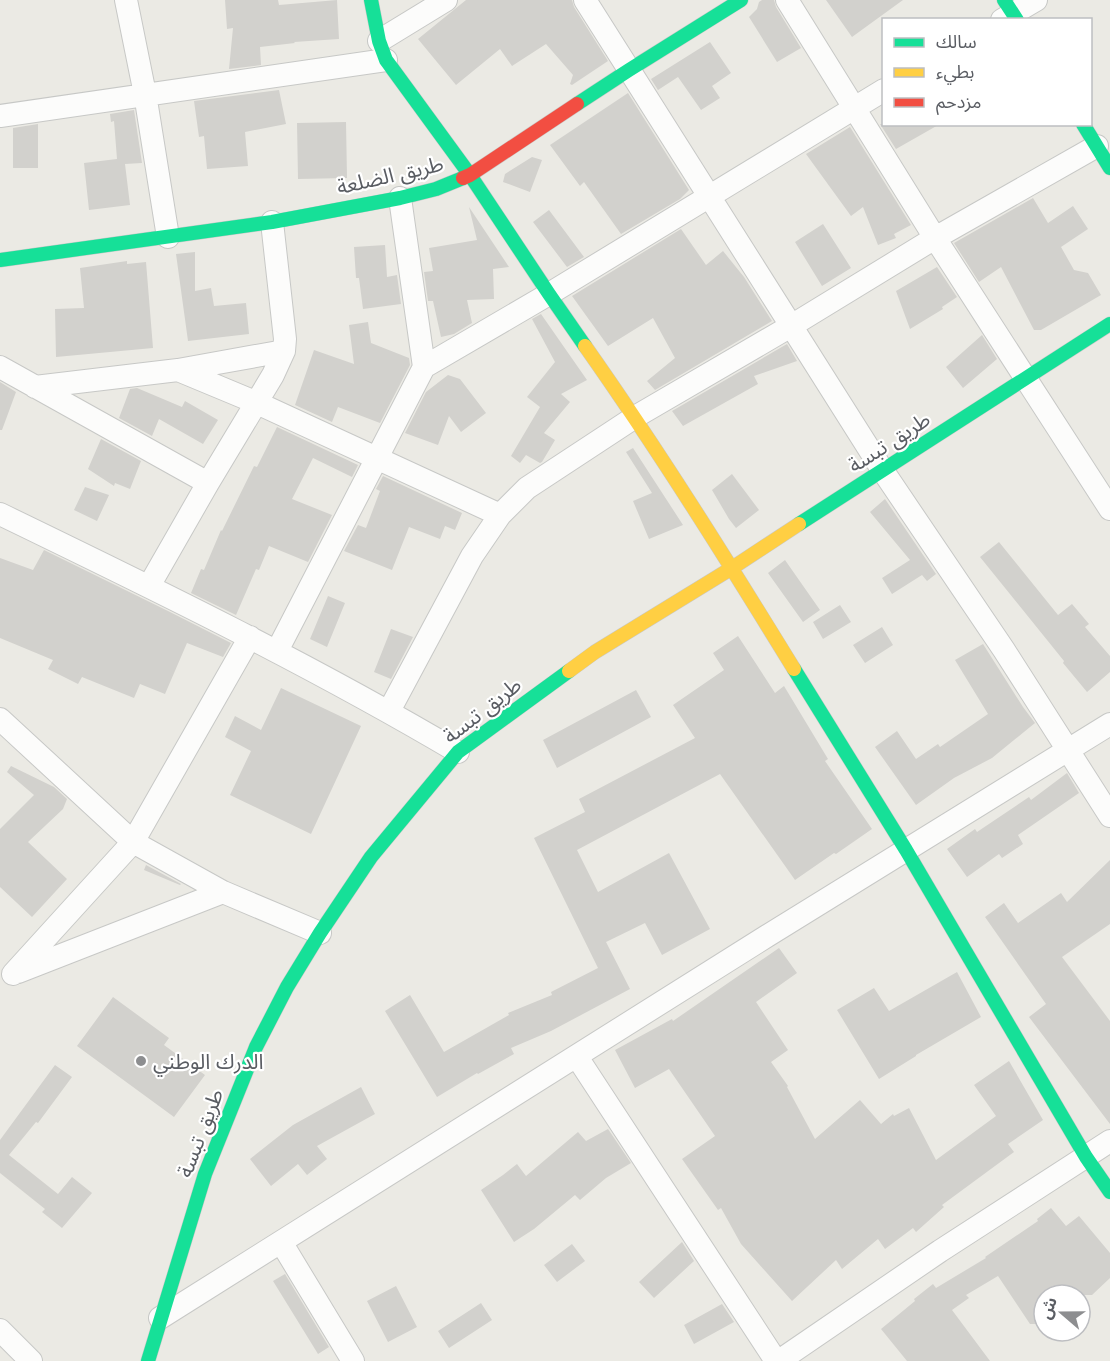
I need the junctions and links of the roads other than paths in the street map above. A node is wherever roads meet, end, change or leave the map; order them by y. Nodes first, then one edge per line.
1 (126, 0) edge
2 (371, 0) edge
3 (446, 0) edge
4 (585, 0) edge
5 (741, 0) edge
6 (787, 0) edge
7 (1036, 0) edge
8 (1009, 13) edge
9 (382, 50) junction
10 (629, 70) junction
11 (882, 91) edge
12 (145, 94) junction
13 (854, 108) junction
14 (0, 116) edge
15 (1084, 126) edge
16 (1097, 146) junction
17 (1110, 168) edge
18 (470, 175) junction
19 (709, 196) junction
20 (400, 198) junction
21 (272, 222) junction
22 (168, 237) junction
23 (935, 238) junction
24 (0, 260) edge
25 (549, 294) junction
26 (1110, 324) edge
27 (791, 326) junction
28 (284, 351) junction
29 (0, 367) edge
30 (424, 367) junction
31 (178, 370) junction
32 (1026, 378) junction
33 (35, 387) junction
34 (255, 402) junction
35 (635, 417) junction
36 (377, 458) junction
37 (883, 471) junction
38 (208, 483) junction
39 (1110, 508) edge
40 (0, 514) edge
41 (500, 515) junction
42 (732, 568) junction
43 (149, 586) junction
44 (250, 637) junction
45 (277, 651) junction
46 (389, 711) junction
47 (0, 719) edge
48 (1110, 724) edge
49 (1069, 750) junction
50 (458, 752) junction
51 (1110, 816) edge
52 (133, 842) junction
53 (906, 850) junction
54 (223, 892) junction
55 (320, 933) junction
56 (7, 977) edge
57 (577, 1057) junction
58 (1110, 1141) edge
59 (1086, 1157) junction
60 (1110, 1192) edge
61 (281, 1242) junction
62 (160, 1318) junction
63 (0, 1330) edge
64 (31, 1361) edge
65 (148, 1361) edge
66 (353, 1361) edge
67 (777, 1361) edge

1 - 12 street
2 - 9 main road
3 - 9 street
4 - 10 street
5 - 10 main road, طريق الضلعة
6 - 13 street
7 - 8 street
9 - 12 street
9 - 18 main road
10 - 18 main road, طريق الضلعة
10 - 19 street
11 - 13 street
12 - 14 street
12 - 22 street
13 - 19 street
13 - 23 street
15 - 16 main road
16 - 17 main road
16 - 23 street
18 - 20 main road, طريق الضلعة
18 - 25 main road
19 - 25 street
19 - 27 street
20 - 21 main road, طريق الضلعة
20 - 30 street
21 - 22 main road, طريق الضلعة
21 - 28 street
22 - 24 main road, طريق الضلعة
23 - 27 street
23 - 32 street
25 - 30 street
25 - 35 main road
26 - 32 main road, طريق تبسة
27 - 35 street
27 - 37 street
28 - 31 street
28 - 34 street
29 - 33 street
30 - 36 street
31 - 33 street
31 - 34 street
32 - 37 main road, طريق تبسة
32 - 39 street
33 - 38 street
34 - 36 street
34 - 38 street
35 - 41 street
35 - 42 main road
36 - 41 street
36 - 45 street
37 - 42 main road, طريق تبسة
37 - 49 street
38 - 43 street
40 - 43 street
41 - 46 street
42 - 50 main road, طريق تبسة
42 - 53 main road
43 - 44 street
44 - 45 street
44 - 52 street
45 - 46 street
46 - 50 street
47 - 52 street
48 - 49 street
49 - 51 street
49 - 53 street
50 - 55 main road, طريق تبسة
52 - 54 street
52 - 56 street
53 - 57 street
53 - 59 main road
54 - 55 street
54 - 56 street
55 - 62 main road, طريق تبسة
57 - 61 street
57 - 67 street
58 - 59 street
59 - 60 main road
59 - 67 street
61 - 62 street
61 - 66 street
62 - 65 main road, طريق تبسة
63 - 64 street

